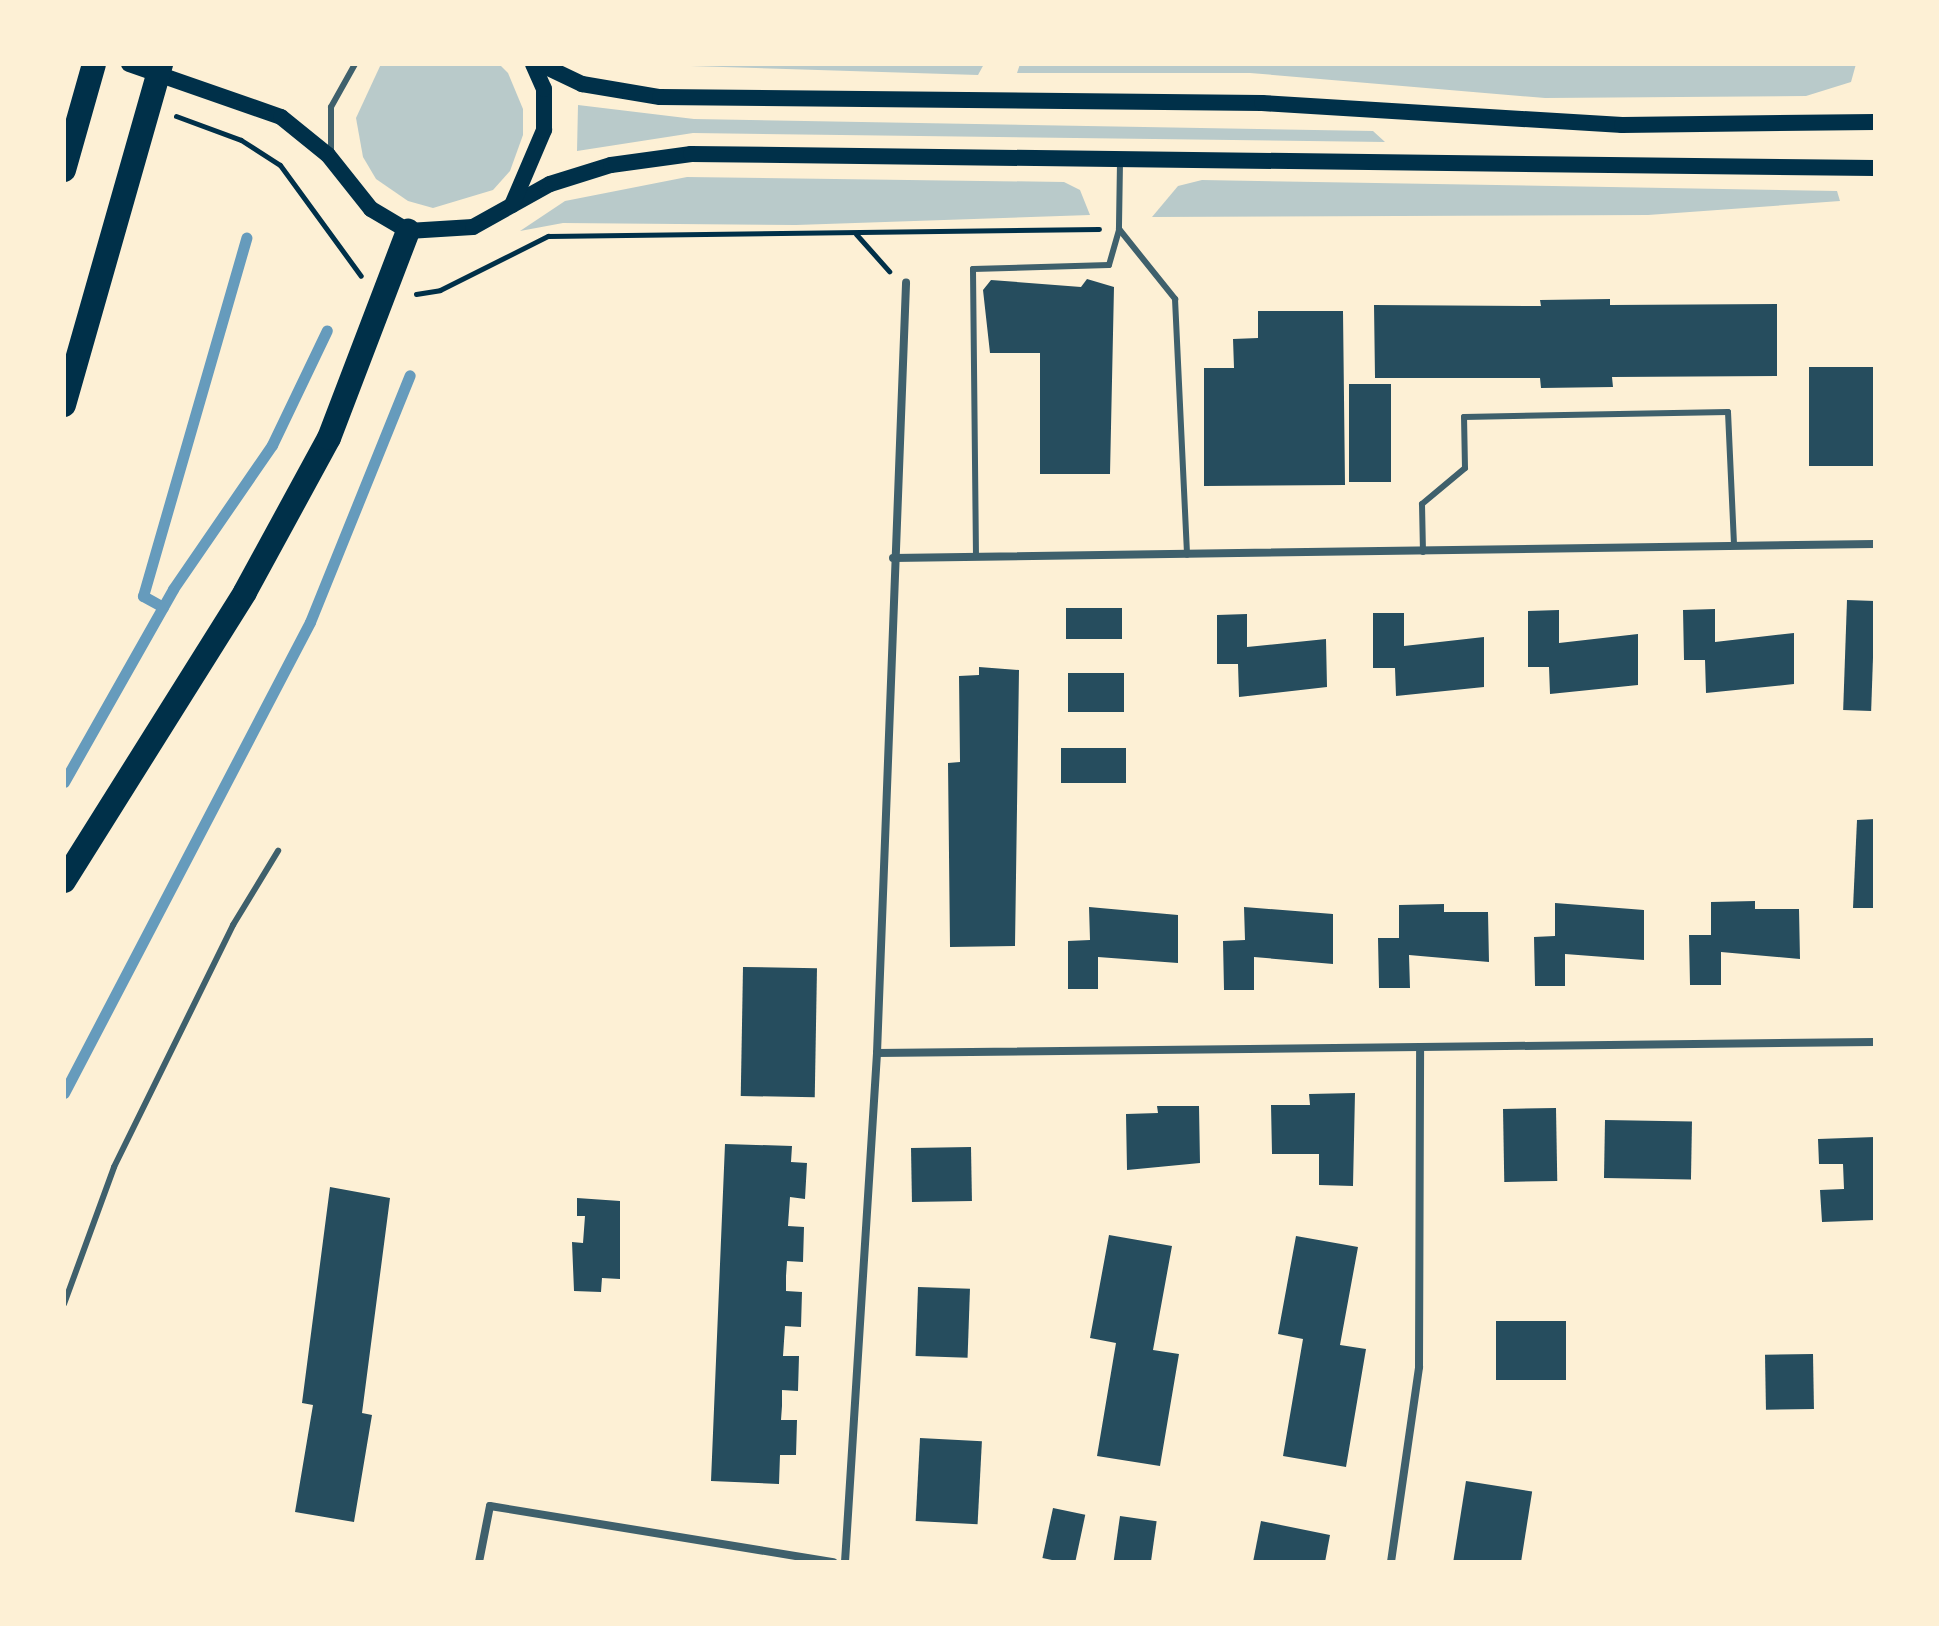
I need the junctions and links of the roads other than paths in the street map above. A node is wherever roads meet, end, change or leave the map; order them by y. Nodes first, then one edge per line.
1 (94, 64) edge
2 (129, 64) edge
3 (161, 64) edge
4 (355, 64) edge
5 (533, 64) edge
6 (540, 64) edge
7 (1875, 122) edge
8 (1120, 158) junction
9 (336, 164) junction
10 (1875, 168) edge
11 (64, 170) edge
12 (511, 206) junction
13 (1119, 229) junction
14 (408, 231) junction
15 (906, 283) road end
16 (64, 405) edge
17 (1875, 544) edge
18 (1734, 546) junction
19 (1423, 552) junction
20 (1187, 556) junction
21 (976, 557) junction
22 (893, 558) junction
23 (278, 851) dead end
24 (64, 881) edge
25 (1875, 1042) edge
26 (1420, 1049) junction
27 (877, 1053) junction
28 (64, 1304) edge
29 (479, 1562) edge
30 (833, 1562) edge
31 (845, 1562) edge
32 (1391, 1562) edge

1 - 11 highway
2 - 9 main road
3 - 16 highway
4 - 9 lane
5 - 12 main road
6 - 7 main road
8 - 10 main road
8 - 12 main road
8 - 13 lane
9 - 14 main road
12 - 14 main road
13 - 20 lane
13 - 21 lane
14 - 24 highway
15 - 22 street
17 - 18 street
18 - 19 street
18 - 19 lane
19 - 20 street
20 - 21 street
21 - 22 street
22 - 27 street
23 - 28 lane
25 - 26 street
26 - 27 street
26 - 32 street
27 - 31 street
29 - 30 street

